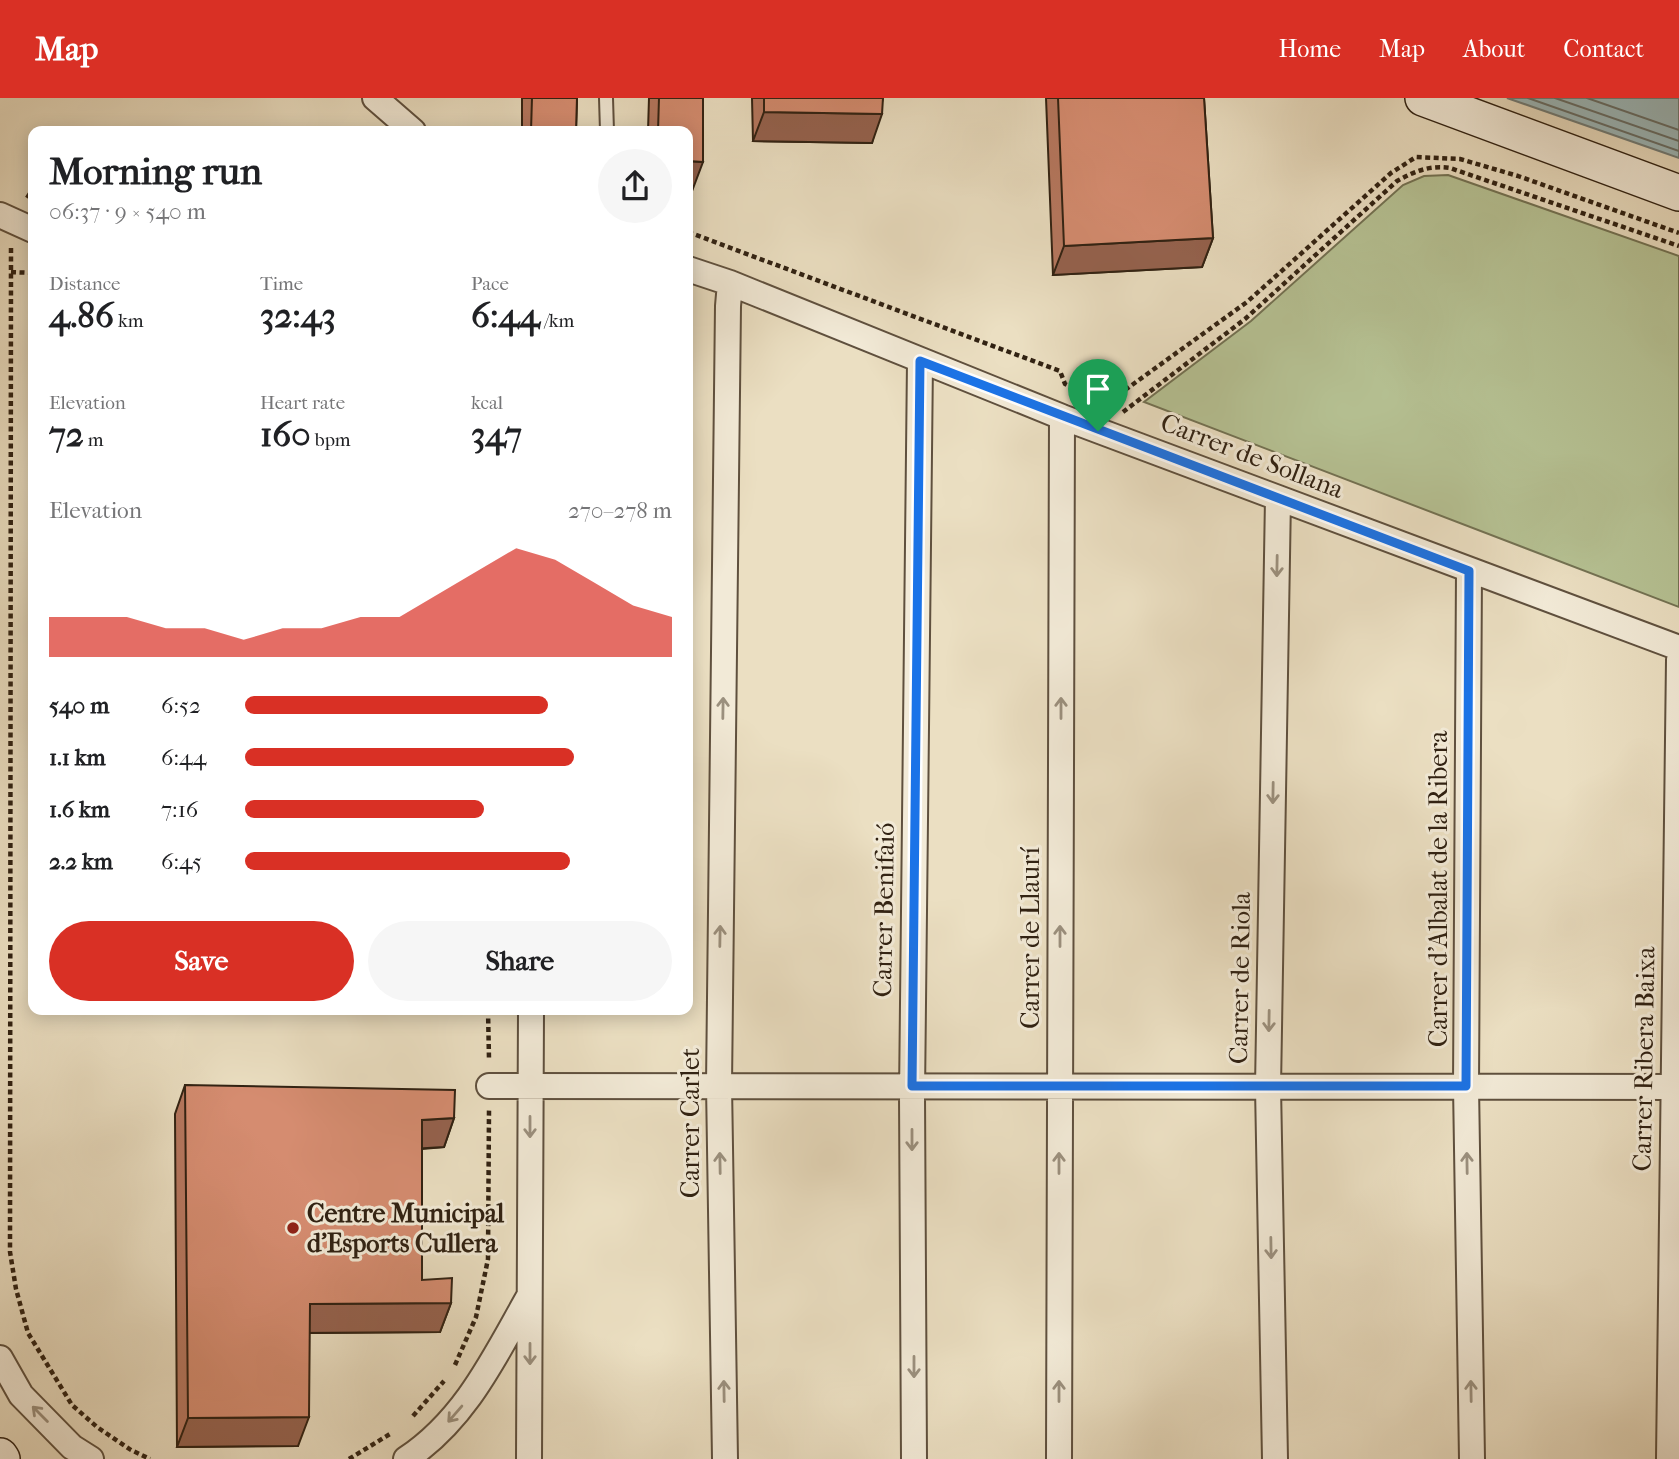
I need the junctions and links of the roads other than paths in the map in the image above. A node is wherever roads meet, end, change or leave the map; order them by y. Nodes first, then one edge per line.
1 (375, 98) edge
2 (606, 98) edge
3 (1423, 98) edge
4 (407, 126) edge
5 (607, 126) edge
6 (1679, 193) edge
7 (0, 215) edge
8 (28, 228) edge
9 (693, 272) edge
10 (730, 283) junction
11 (920, 361) junction
12 (1062, 417) junction
13 (1278, 498) junction
14 (1469, 571) junction
15 (1679, 648) edge
16 (1679, 660) edge
17 (531, 1015) edge
18 (530, 1085) junction
19 (719, 1085) junction
20 (489, 1086) road end
21 (912, 1086) junction
22 (1059, 1086) junction
23 (1466, 1086) junction
24 (1268, 1087) junction
25 (1676, 1087) edge
26 (530, 1294) junction
27 (0, 1358) edge
28 (91, 1459) edge
29 (406, 1459) edge
30 (530, 1459) edge
31 (725, 1459) edge
32 (914, 1459) edge
33 (1059, 1459) edge
34 (1275, 1459) edge
35 (1472, 1459) edge
36 (1669, 1459) edge

1 - 4 street
2 - 5 lane
3 - 6 street
7 - 8 street
9 - 10 street, Carrer de Sollana
10 - 11 street, Carrer de Sollana
19 -> 10 street, Carrer Carlet
11 - 12 street, Carrer de Sollana
11 - 21 street, Carrer Benifaió
12 - 13 street, Carrer de Sollana
22 -> 12 street, Carrer de Llaurí
13 - 14 street, Carrer de Sollana
13 -> 24 street, Carrer de Riola
14 - 15 street, Carrer de Sollana
14 - 23 street, Carrer d'Albalat de la Ribera
16 - 25 street, Carrer Ribera Baixa
17 - 18 street
18 - 19 street
18 - 20 street
18 -> 26 street
19 - 21 street
31 -> 19 street, Carrer Carlet
21 - 22 street
21 -> 32 street, Carrer Benifaió
22 - 24 street
33 -> 22 street, Carrer de Llaurí
23 - 24 street
23 - 25 street
35 -> 23 street, Carrer d'Albalat de la Ribera
24 -> 34 street, Carrer de Riola
25 - 36 street, Carrer Ribera Baixa
26 -> 29 street
26 -> 30 street
28 -> 27 street

